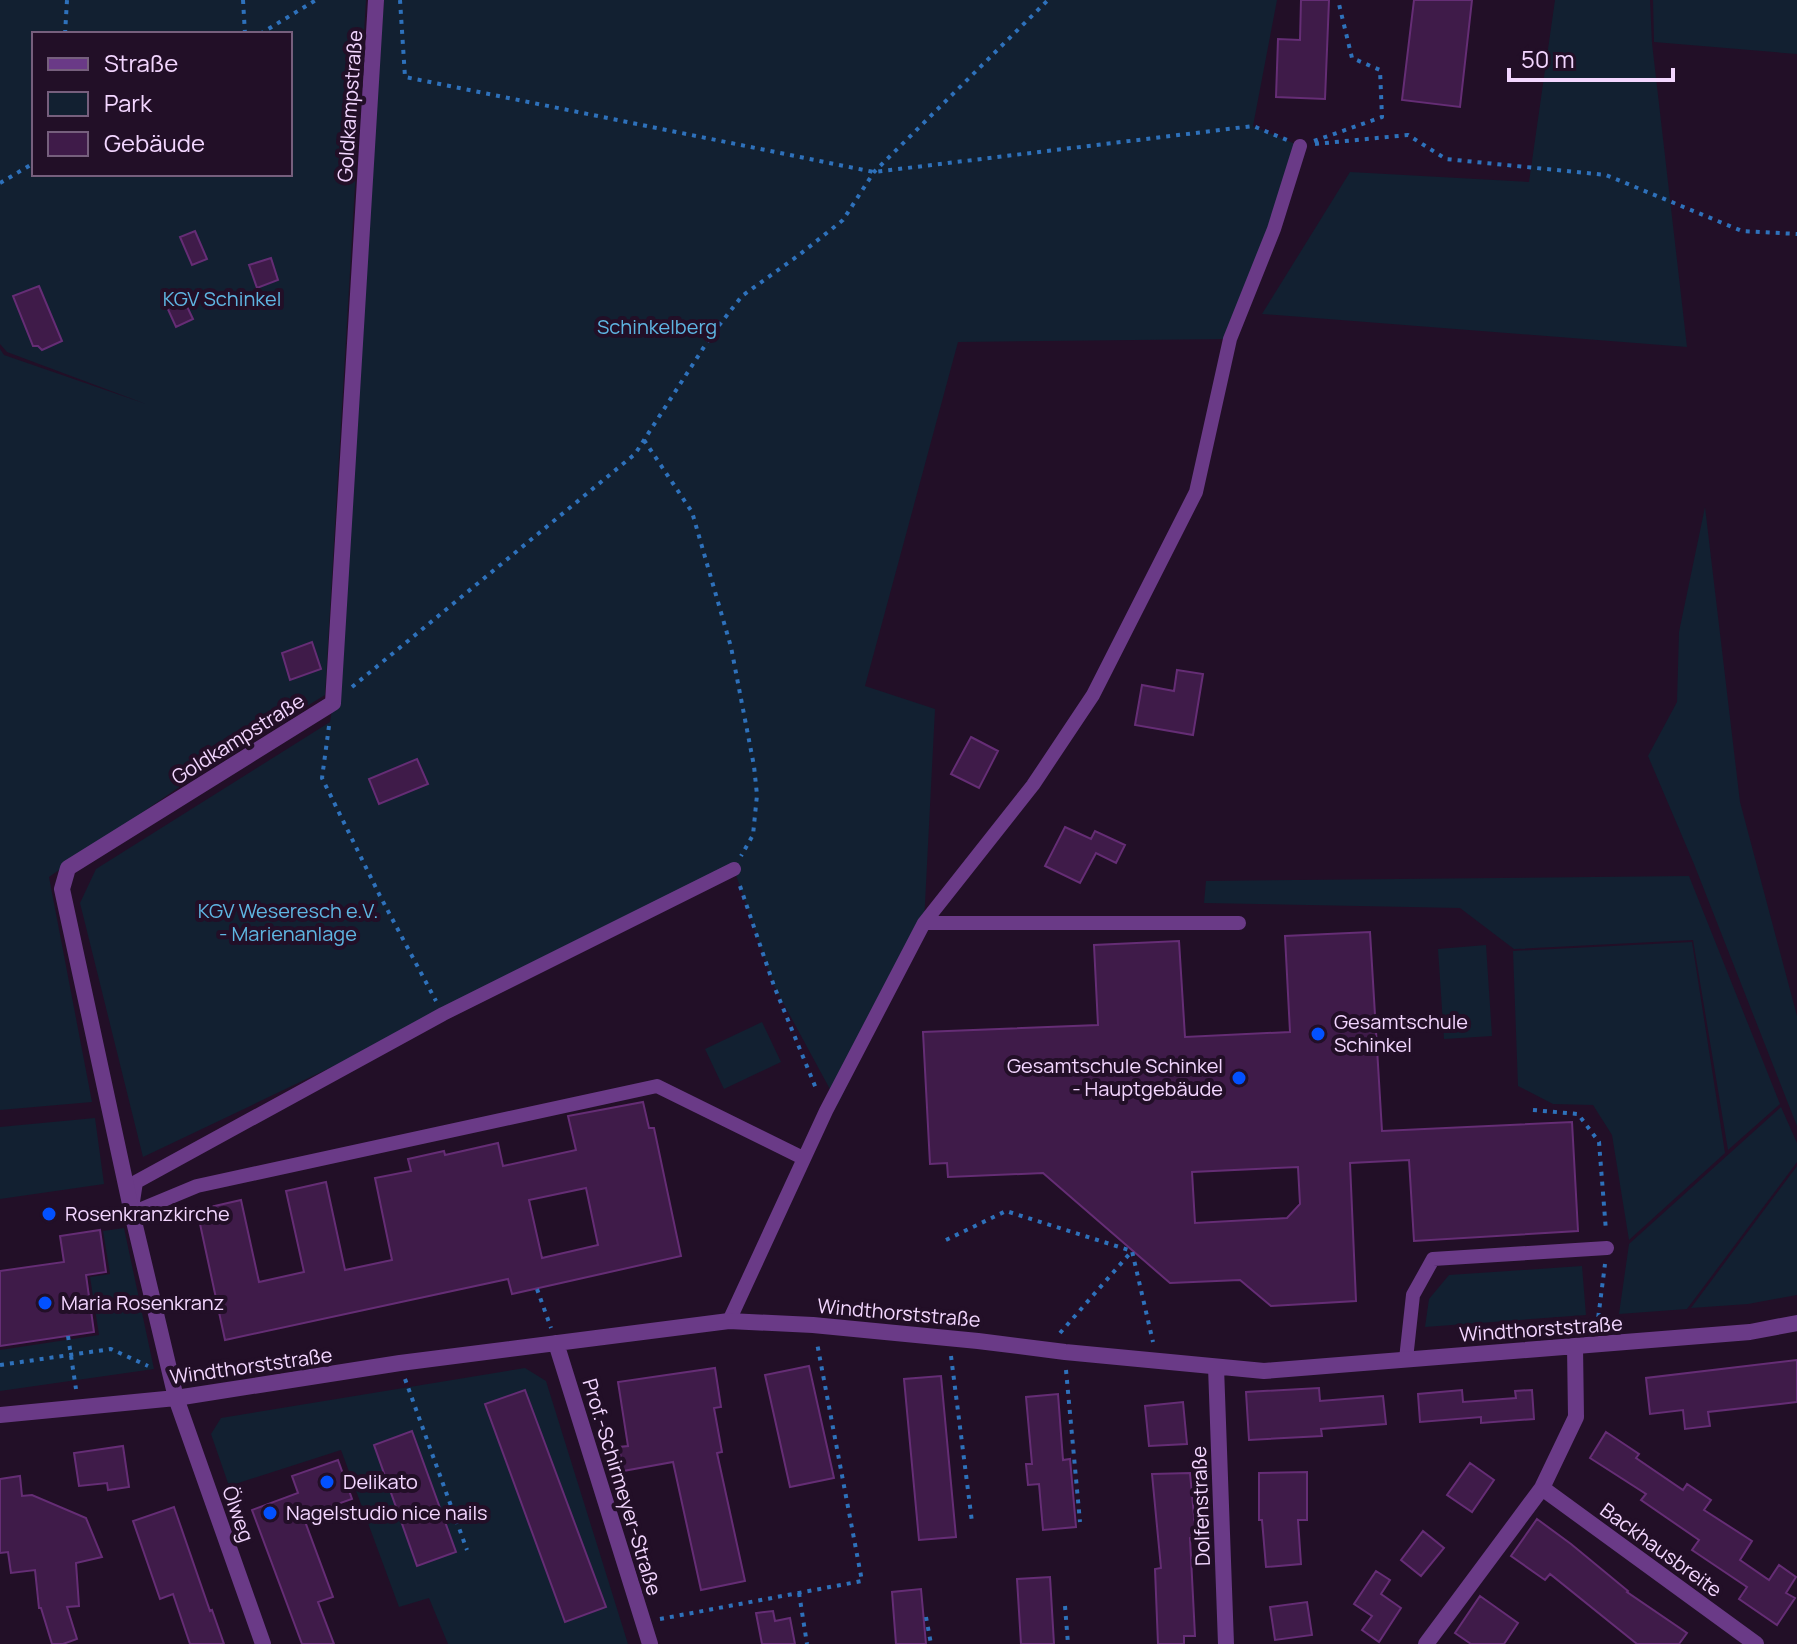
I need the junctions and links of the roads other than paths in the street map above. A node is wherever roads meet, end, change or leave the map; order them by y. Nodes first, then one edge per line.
1 (376, 0) edge
2 (1300, 146) road end
3 (734, 869) road end
4 (924, 923) junction
5 (1239, 923) dead end
6 (803, 1158) junction
7 (132, 1213) junction
8 (1607, 1248) road end
9 (729, 1321) junction
10 (1797, 1323) edge
11 (556, 1343) junction
12 (1575, 1346) junction
13 (1406, 1359) junction
14 (1216, 1367) junction
15 (176, 1398) junction
16 (0, 1415) edge
17 (1542, 1488) junction
18 (263, 1644) edge
19 (650, 1644) edge
20 (1226, 1644) edge
21 (1426, 1644) edge
22 (1756, 1644) edge

1 - 7 street, Goldkampstraße
2 - 4 lane
3 - 7 lane
4 - 5 lane
4 - 6 lane
6 - 7 lane
6 - 9 lane
7 - 15 street, Goldkampstraße
8 - 13 lane
9 - 11 street, Windthorststraße
9 - 14 street, Windthorststraße
10 - 12 street, Windthorststraße
11 - 15 street, Windthorststraße
11 - 19 street, Prof.-Schirmeyer-Straße
12 - 13 street, Windthorststraße
12 - 17 street
13 - 14 street, Windthorststraße
14 - 20 street, Dolfenstraße
15 - 16 street, Windthorststraße
15 - 18 street, Ölweg
17 - 21 street
17 - 22 street, Backhausbreite

